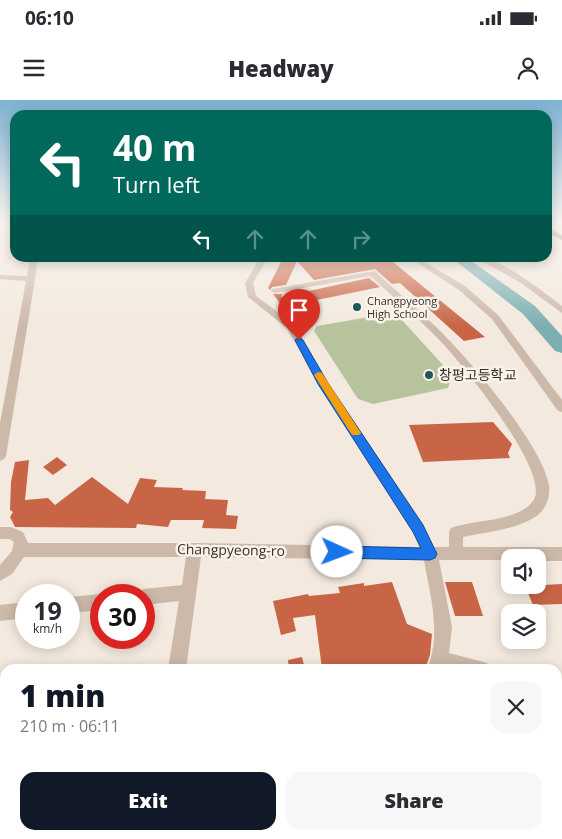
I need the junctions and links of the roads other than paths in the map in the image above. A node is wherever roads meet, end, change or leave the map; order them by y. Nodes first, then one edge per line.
1 (33, 262) edge
2 (261, 262) edge
3 (420, 262) edge
4 (488, 262) edge
5 (0, 277) edge
6 (31, 279) junction
7 (275, 291) dead end
8 (562, 310) edge
9 (562, 408) edge
10 (0, 456) edge
11 (0, 533) edge
12 (195, 549) junction
13 (21, 550) junction
14 (430, 554) junction
15 (456, 554) junction
16 (562, 554) edge
17 (0, 574) edge
18 (189, 592) junction
19 (155, 596) edge
20 (15, 611) edge
21 (0, 613) edge
22 (178, 664) edge
23 (438, 664) edge

1 - 6 street
2 - 14 street
3 - 9 street
4 - 8 street
5 - 6 street
6 - 10 street
7 - 15 street
11 - 13 street
12 - 13 street, Changpyeong-ro
12 - 14 street, Changpyeong-ro
12 - 18 street
13 - 17 street
14 - 15 street, Changpyeong-ro
14 - 23 street
15 - 16 street, Changpyeong-ro
18 - 19 street
18 - 22 street
20 - 21 street

